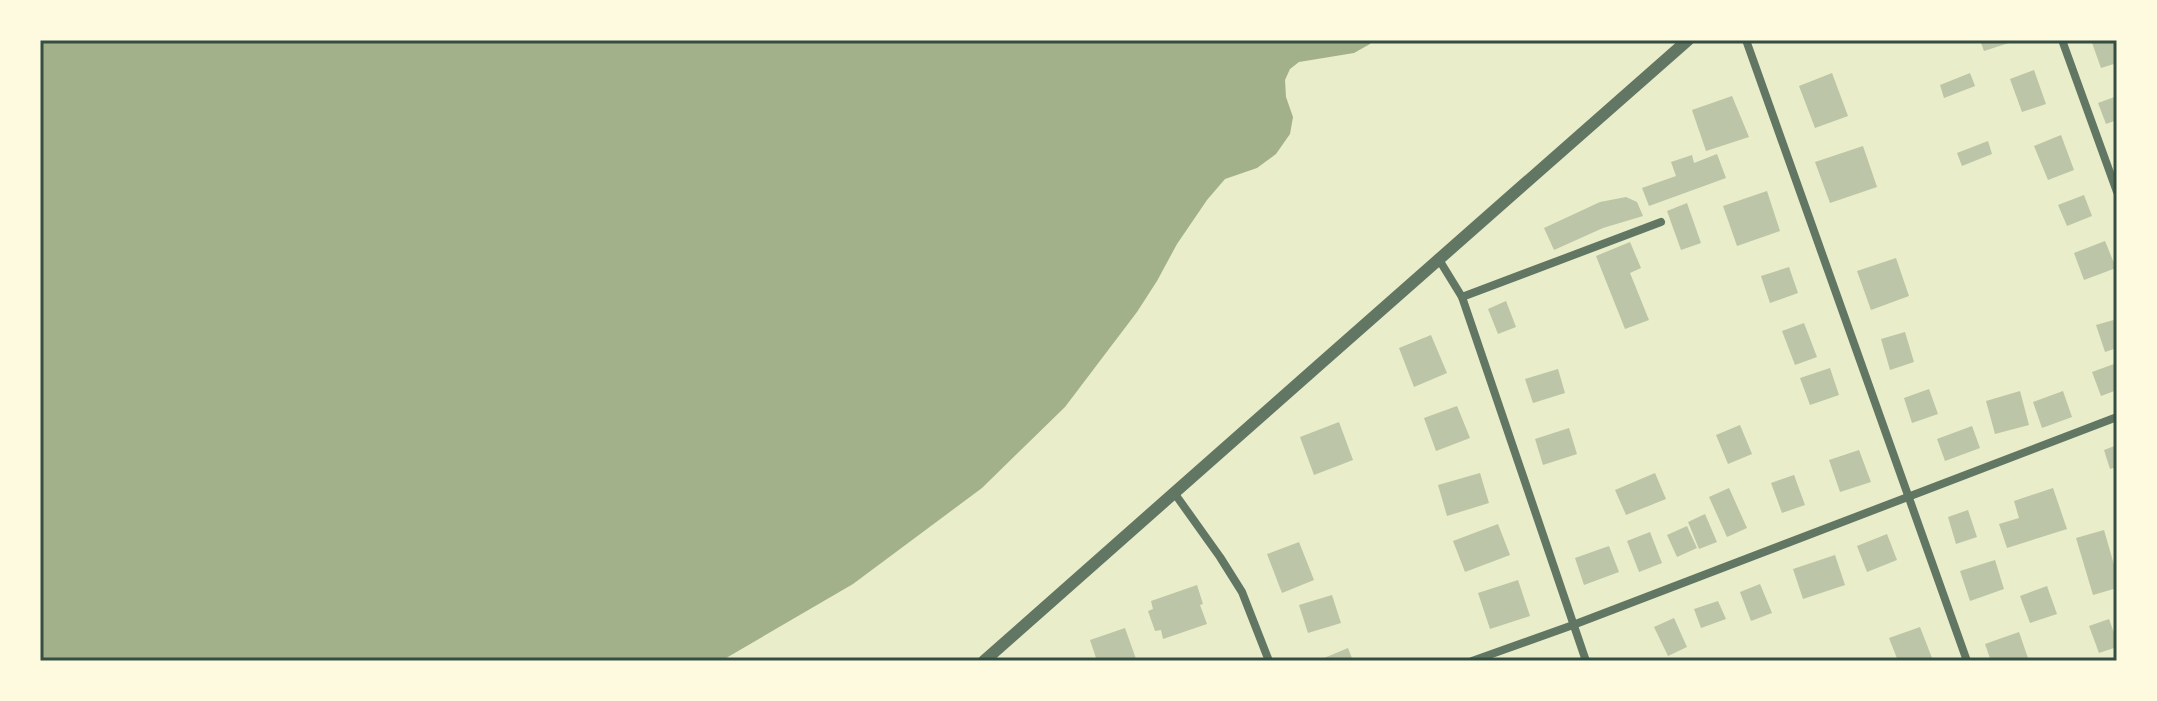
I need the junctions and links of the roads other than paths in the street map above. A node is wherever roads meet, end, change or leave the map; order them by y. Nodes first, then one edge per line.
1 (1688, 40) edge
2 (1746, 40) edge
3 (2062, 40) edge
4 (2117, 192) edge
5 (1661, 222) dead end
6 (1438, 258) junction
7 (1462, 297) junction
8 (2117, 417) edge
9 (1175, 494) junction
10 (1909, 496) junction
11 (1573, 625) junction
12 (984, 661) edge
13 (1269, 661) edge
14 (1472, 661) edge
15 (1586, 661) edge
16 (1967, 661) edge

1 - 6 street
2 - 10 street
3 - 4 street
5 - 7 street
6 - 7 street
6 - 9 street
7 - 11 street
8 - 10 street
9 - 12 street
9 - 13 street
10 - 11 street
10 - 16 street
11 - 14 street
11 - 15 street

